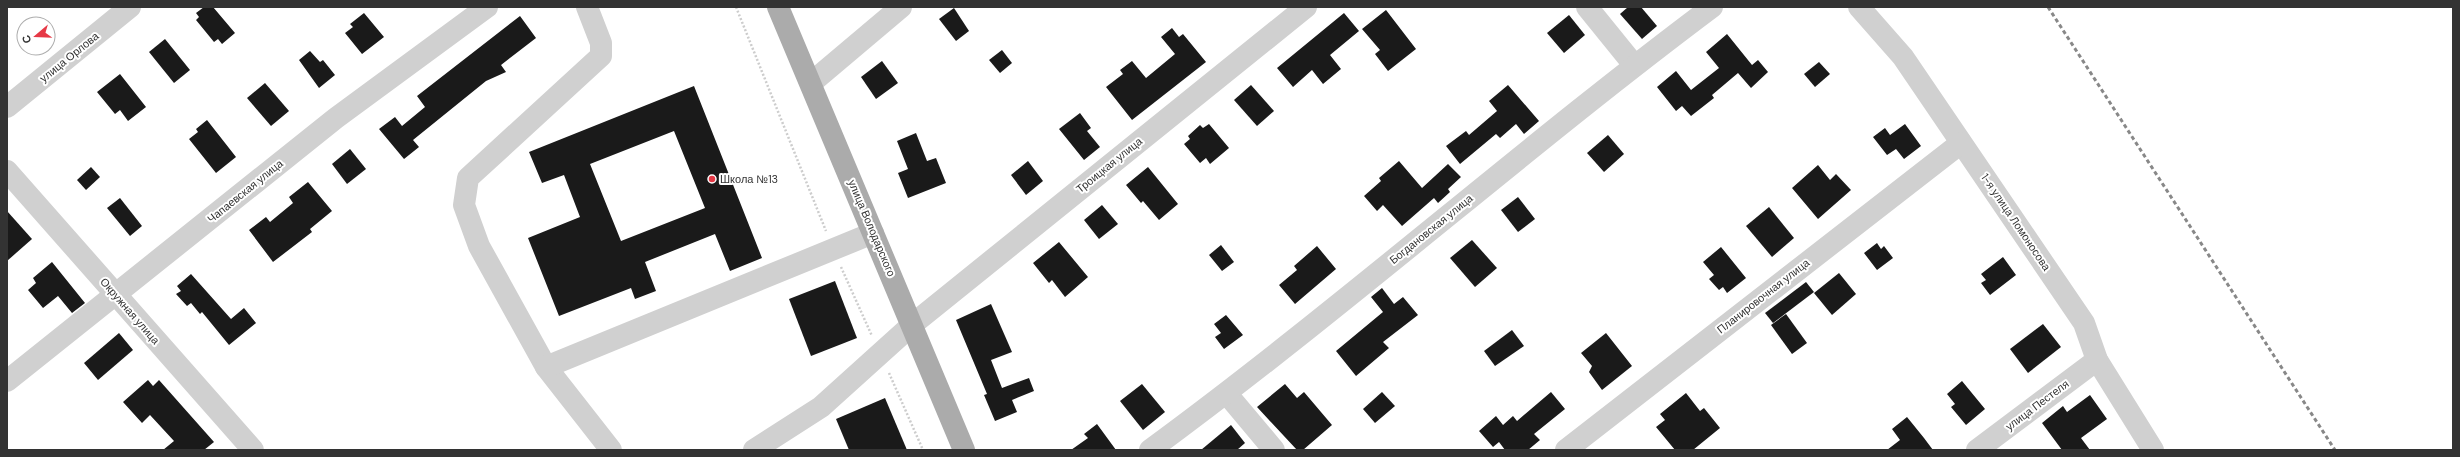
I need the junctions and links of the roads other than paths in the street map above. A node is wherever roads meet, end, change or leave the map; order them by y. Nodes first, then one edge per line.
1 (130, 7) edge
2 (486, 7) edge
3 (587, 7) edge
4 (778, 7) edge
5 (901, 7) edge
6 (1306, 7) edge
7 (1587, 7) edge
8 (1712, 7) edge
9 (1859, 7) edge
10 (1634, 65) junction
11 (811, 83) junction
12 (7, 107) edge
13 (1961, 143) junction
14 (7, 171) edge
15 (873, 232) junction
16 (116, 294) junction
17 (913, 324) junction
18 (2097, 360) junction
19 (546, 367) junction
20 (7, 381) edge
21 (1227, 394) junction
22 (248, 448) edge
23 (611, 450) edge
24 (754, 450) edge
25 (964, 450) edge
26 (1150, 450) edge
27 (1274, 450) edge
28 (1566, 450) edge
29 (1977, 450) edge
30 (2153, 450) edge

1 - 12 street, улица Орлова
2 - 16 street, Чапаевская улица
3 - 19 street
4 - 11 main road, улица Володарского
5 - 11 street
6 - 17 street, Троицкая улица
7 - 10 street
8 - 10 street, Богдановская улица
9 - 13 street, 1-я улица Ломоносова
10 - 21 street, Богдановская улица
11 - 15 main road, улица Володарского
13 - 18 street, 1-я улица Ломоносова
13 - 28 street, Планировочная улица
14 - 16 street, Окружная улица
15 - 17 main road, улица Володарского
15 - 19 street
16 - 20 street, Чапаевская улица
16 - 22 street, Окружная улица
17 - 24 street, Троицкая улица
17 - 25 main road, улица Володарского
18 - 29 street, улица Пестеля
18 - 30 street, 1-я улица Ломоносова
19 - 23 street
21 - 26 street, Богдановская улица
21 - 27 street

